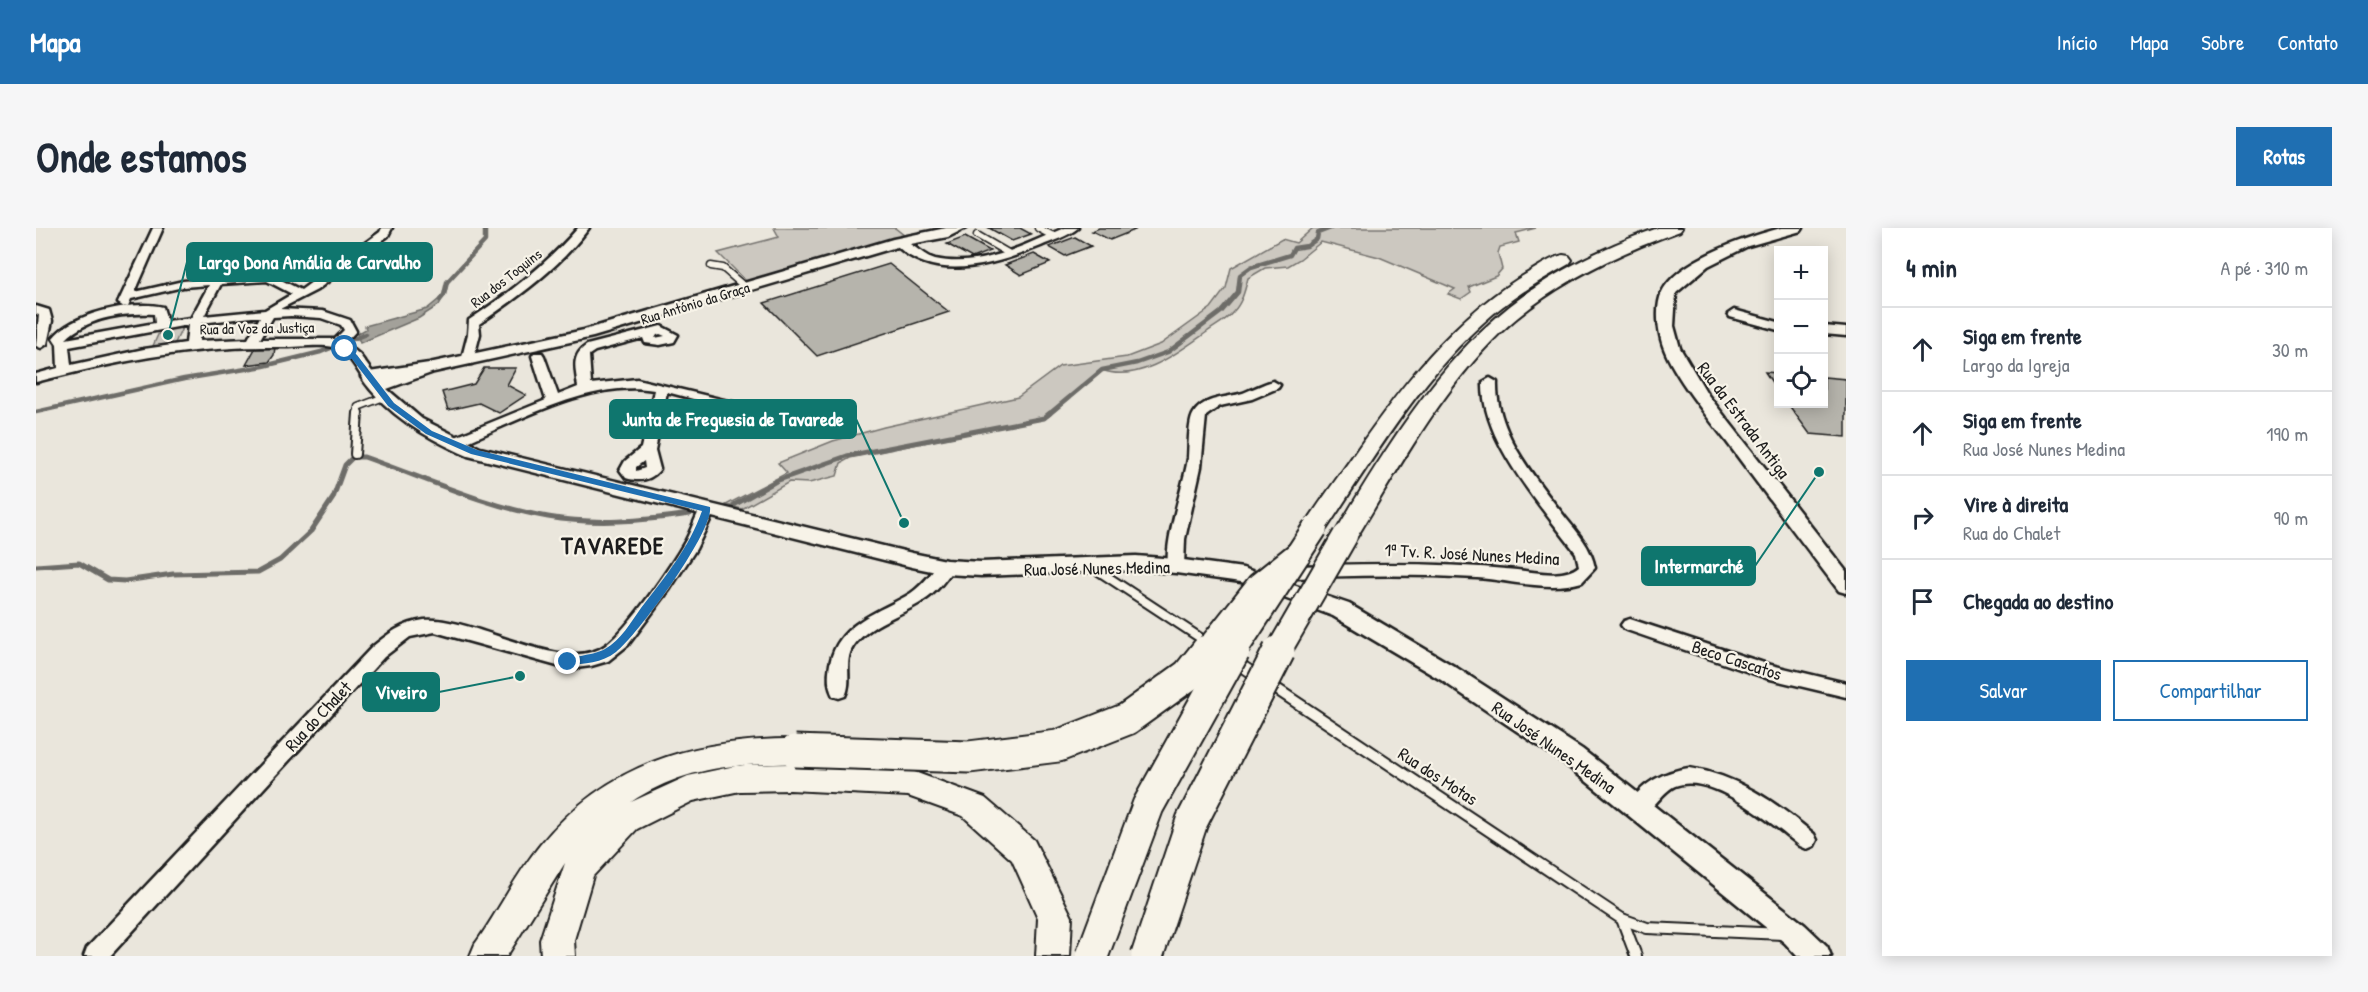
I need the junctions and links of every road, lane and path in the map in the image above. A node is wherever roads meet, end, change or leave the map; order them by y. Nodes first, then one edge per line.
1 (158, 228) edge
2 (387, 228) edge
3 (584, 228) edge
4 (1038, 228) edge
5 (1073, 228) edge
6 (1635, 228) edge
7 (1674, 228) edge
8 (1796, 228) edge
9 (951, 229) edge
10 (977, 235) dead end
11 (1053, 236) junction
12 (898, 242) junction
13 (1008, 253) junction
14 (711, 266) dead end
15 (218, 280) junction
16 (746, 288) junction
17 (302, 295) junction
18 (127, 297) junction
19 (36, 310) edge
20 (120, 312) junction
21 (267, 312) junction
22 (1734, 314) dead end
23 (195, 321) junction
24 (1774, 325) edge
25 (162, 326) junction
26 (1828, 330) edge
27 (653, 332) dead end
28 (1846, 332) edge
29 (61, 341) junction
30 (252, 343) junction
31 (338, 343) junction
32 (39, 345) edge
33 (192, 346) junction
34 (538, 356) dead end
35 (467, 361) junction
36 (65, 370) junction
37 (36, 378) edge
38 (1490, 382) dead end
39 (1273, 385) dead end
40 (376, 387) junction
41 (661, 387) junction
42 (585, 389) junction
43 (553, 400) junction
44 (751, 409) dead end
45 (453, 443) junction
46 (648, 450) dead end
47 (355, 454) dead end
48 (707, 510) junction
49 (1299, 553) junction
50 (1089, 565) junction
51 (1176, 566) junction
52 (946, 567) junction
53 (1244, 575) junction
54 (1846, 586) edge
55 (1630, 625) dead end
56 (1846, 690) edge
57 (839, 691) dead end
58 (792, 764) junction
59 (1638, 807) junction
60 (1807, 840) dead end
61 (1622, 919) junction
62 (1795, 934) junction
63 (95, 956) edge
64 (487, 956) edge
65 (558, 956) edge
66 (1053, 956) edge
67 (1092, 956) edge
68 (1147, 956) edge
69 (1636, 956) edge
70 (1817, 956) edge

1 - 18 street
2 - 17 street
3 - 35 street, Rua dos Toquins
4 - 11 lane
5 - 11 street
6 - 49 main road, bridge
7 - 68 main road, bridge
8 - 54 street, Rua da Estrada Antiga
9 - 12 street, Rua António da Graça
10 - 13 lane
11 - 13 street
12 - 13 street
12 - 16 street, Rua António da Graça
14 - 16 lane
15 - 17 street
15 - 18 street
15 - 23 street
16 - 35 street, Rua António da Graça
17 - 21 street
18 - 20 street
19 - 32 street
20 - 25 street
20 - 29 street
21 - 23 street
21 - 30 street
21 - 31 street
22 - 24 street
23 - 25 street
23 - 33 street
25 - 29 street
26 - 28 street
27 - 42 street
29 - 32 street
29 - 36 street
30 - 31 street, Rua da Voz da Justiça
30 - 33 street, Rua da Voz da Justiça
31 - 40 street
33 - 36 street, Rua da Voz da Justiça
34 - 43 street
35 - 40 street, Rua António da Graça
36 - 37 street, Rua da Voz da Justiça
38 - 53 street, 1ª Tv. R. José Nunes Medina
39 - 51 street
40 - 45 street, Rua José Nunes Medina
40 - 47 lane
41 - 42 street
41 - 44 street
41 - 46 street
42 - 43 street
43 - 45 street
45 - 48 street, Rua José Nunes Medina
48 - 52 street, Rua José Nunes Medina
48 - 63 street, Rua do Chalet
49 - 58 main road, bridge
49 - 67 main road, bridge
50 - 51 street, Rua José Nunes Medina
50 - 52 street, Rua José Nunes Medina
50 - 61 lane, Rua dos Motas
51 - 53 street, Rua José Nunes Medina
52 - 57 street
53 - 59 street, Rua José Nunes Medina
55 - 56 street, Beco Cascatos
58 - 64 main road
58 - 65 main road
58 - 66 main road
59 - 60 street
59 - 62 street, Rua José Nunes Medina
61 - 62 lane, Rua dos Motas
61 - 69 lane
62 - 70 street, Rua José Nunes Medina

